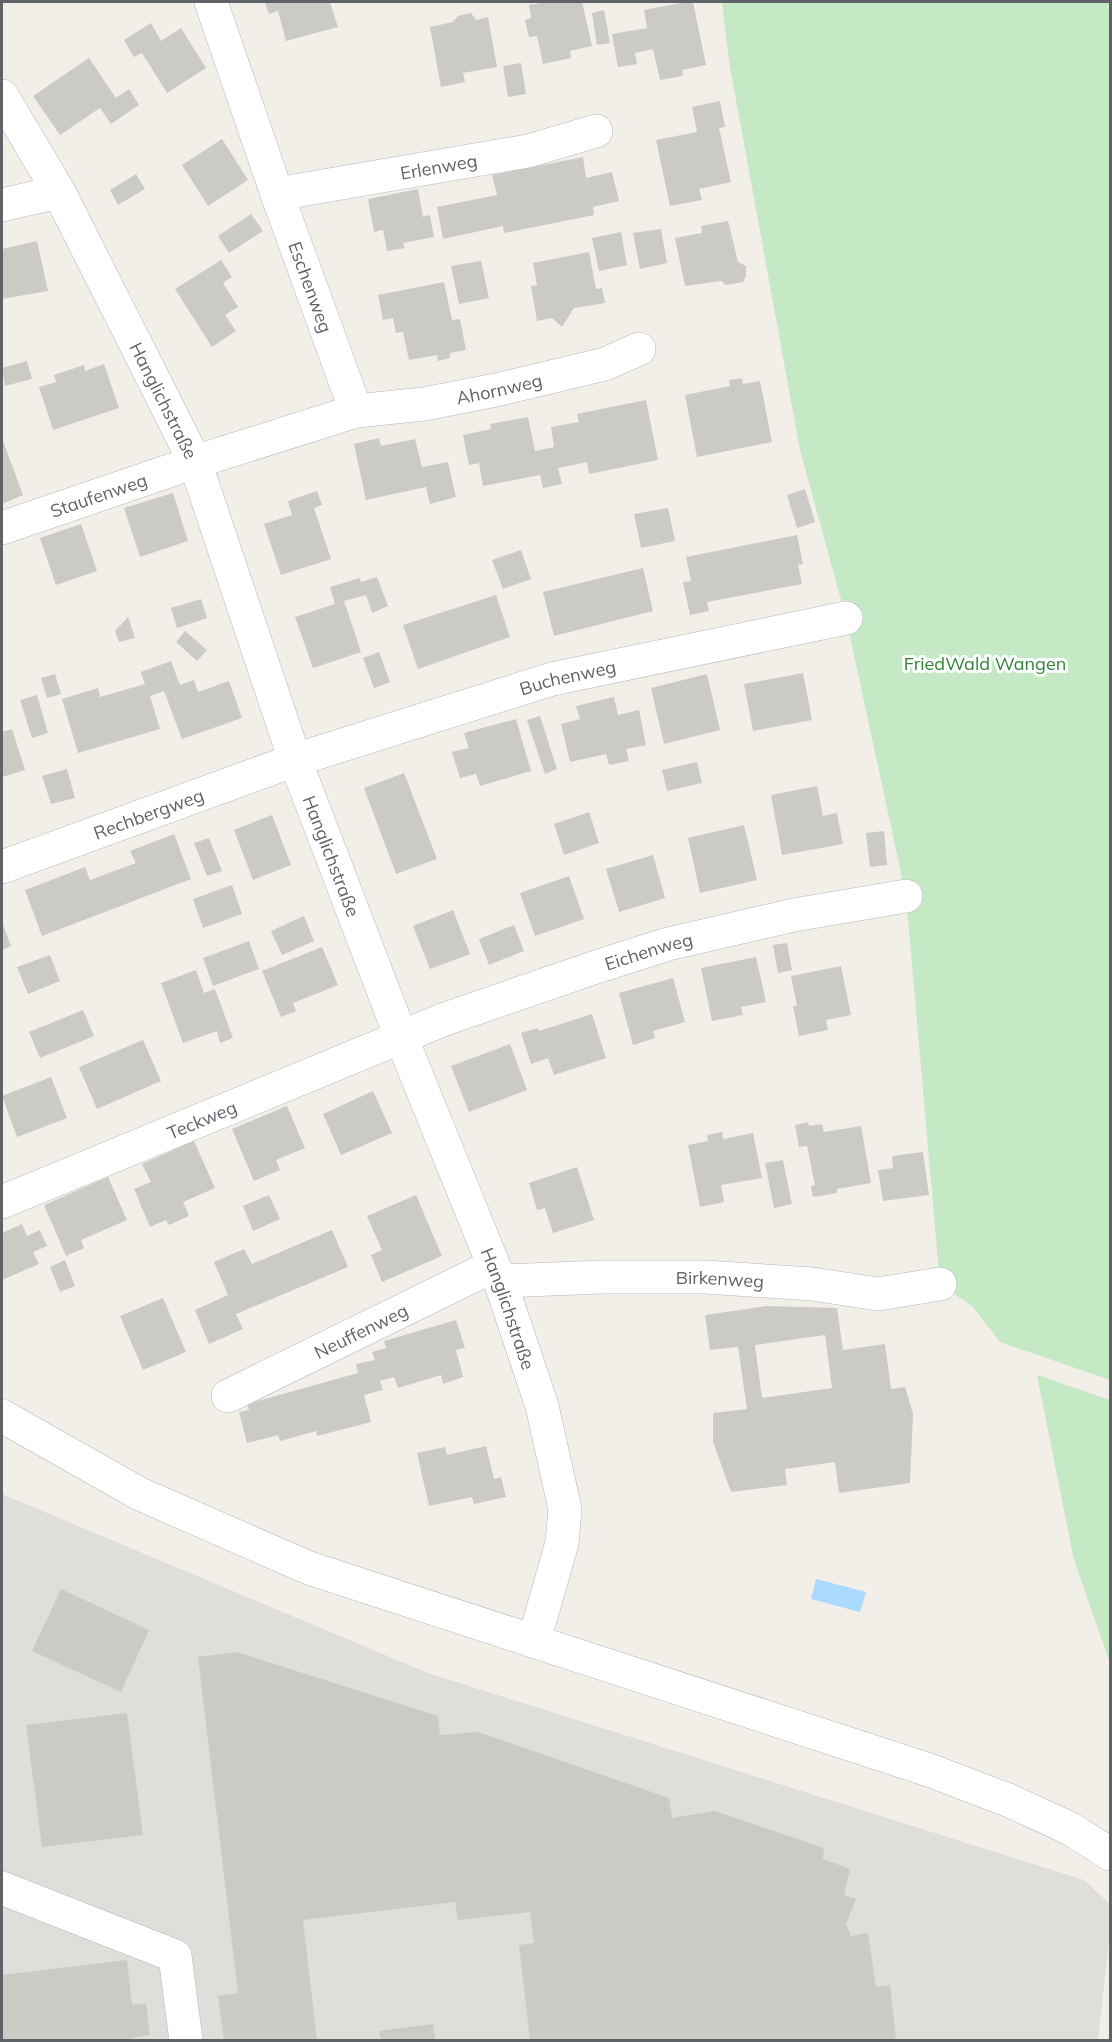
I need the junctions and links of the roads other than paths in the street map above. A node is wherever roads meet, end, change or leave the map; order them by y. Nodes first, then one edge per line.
1 (211, 2) edge
2 (2, 96) edge
3 (596, 131) dead end
4 (59, 192) junction
5 (277, 195) junction
6 (2, 205) edge
7 (639, 349) dead end
8 (356, 411) junction
9 (195, 462) junction
10 (2, 528) edge
11 (846, 618) dead end
12 (295, 760) junction
13 (2, 867) edge
14 (906, 896) dead end
15 (401, 1037) junction
16 (2, 1202) edge
17 (496, 1274) junction
18 (940, 1284) dead end
19 (228, 1396) dead end
20 (2, 1416) edge
21 (534, 1641) junction
22 (1071, 1830) junction
23 (1110, 1836) edge
24 (1110, 1854) edge
25 (2, 1888) edge
26 (186, 2040) edge

1 - 5 street, Eschenweg
2 - 4 street, Hanglichstraße
3 - 5 street, Erlenweg
4 - 6 street
4 - 9 street, Hanglichstraße
5 - 8 street, Eschenweg
7 - 8 street, Ahornweg
8 - 9 street
9 - 10 street, Staufenweg
9 - 12 street, Hanglichstraße
11 - 12 street, Buchenweg
12 - 13 street, Rechbergweg
12 - 15 street, Hanglichstraße
14 - 15 street, Eichenweg
15 - 16 street, Teckweg
15 - 17 street, Hanglichstraße
17 - 18 street, Birkenweg
17 - 19 street, Neuffenweg
17 - 21 street, Hanglichstraße
20 - 21 street
21 - 22 street
22 - 23 street
22 - 24 street
25 - 26 street

